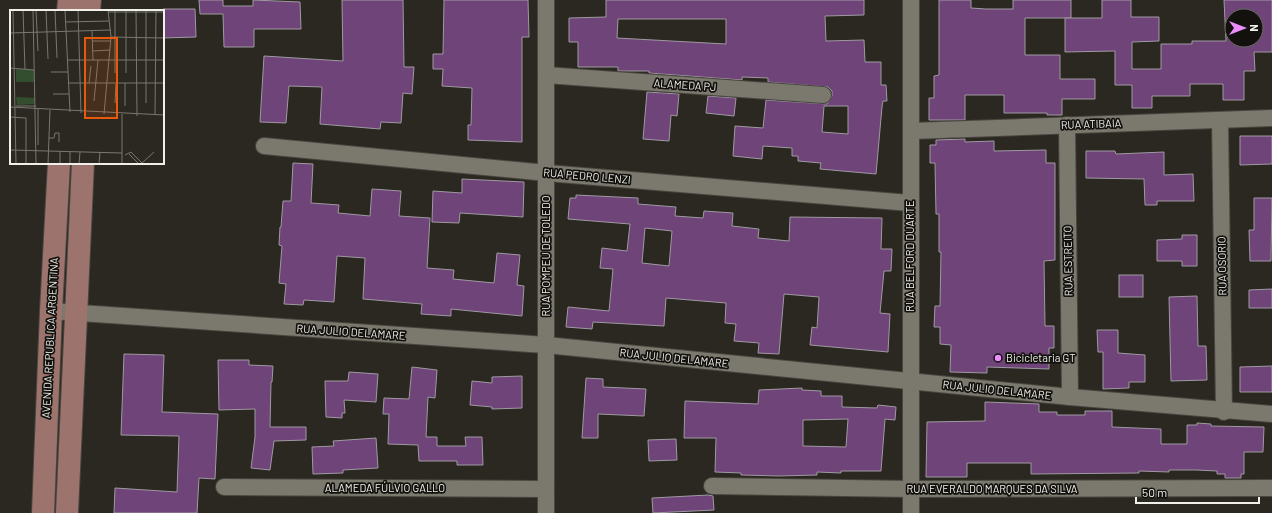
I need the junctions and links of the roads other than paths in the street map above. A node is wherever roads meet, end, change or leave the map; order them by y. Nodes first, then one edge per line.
1 (69, 0) edge
2 (90, 0) edge
3 (546, 0) edge
4 (911, 0) edge
5 (68, 10) edge
6 (89, 10) edge
7 (546, 74) junction
8 (823, 95) dead end
9 (1272, 118) edge
10 (1220, 120) junction
11 (1067, 125) junction
12 (911, 131) junction
13 (264, 146) dead end
14 (59, 164) edge
15 (83, 164) edge
16 (547, 173) junction
17 (910, 203) junction
18 (50, 311) junction
19 (76, 313) junction
20 (546, 345) junction
21 (911, 381) junction
22 (1070, 397) junction
23 (1224, 412) junction
24 (1272, 414) edge
25 (712, 486) dead end
26 (224, 488) dead end
27 (1272, 488) edge
28 (546, 489) junction
29 (911, 489) junction
30 (43, 513) edge
31 (67, 513) edge
32 (546, 513) edge
33 (911, 513) edge

1 - 5 main road
2 - 6 main road
3 - 7 street, RUA POMPEU DE TOLEDO
4 - 12 street, RUA BELFORD DUARTE
7 - 8 street, ALAMEDA PJ
7 - 16 street, RUA POMPEU DE TOLEDO
9 - 10 street, RUA ATIBAIA
10 - 11 street, RUA ATIBAIA
10 - 23 street, RUA OSORIO
11 - 12 street, RUA ATIBAIA
11 - 22 street, RUA ESTREITO
12 - 17 street, RUA BELFORD DUARTE
13 - 16 street, RUA PEDRO LENZI
14 - 18 main road, AVENIDA REPUBLICA ARGENTINA
15 - 19 main road
16 - 17 street, RUA PEDRO LENZI
16 - 20 street, RUA POMPEU DE TOLEDO
17 - 21 street, RUA BELFORD DUARTE
18 - 19 street, RUA JULIO DELAMARE
18 - 30 main road, AVENIDA REPUBLICA ARGENTINA
19 - 20 street, RUA JULIO DELAMARE
19 - 31 main road
20 - 21 street, RUA JULIO DELAMARE
20 - 28 street, RUA POMPEU DE TOLEDO
21 - 22 street, RUA JULIO DELAMARE
21 - 29 street, RUA BELFORD DUARTE
22 - 23 street, RUA JULIO DELAMARE
23 - 24 street, RUA JULIO DELAMARE
25 - 29 street, RUA EVERALDO MARQUES DA SILVA
26 - 28 street, ALAMEDA FÚLVIO GALLO
27 - 29 street, RUA EVERALDO MARQUES DA SILVA
28 - 32 street, RUA POMPEU DE TOLEDO
29 - 33 street, RUA BELFORD DUARTE

